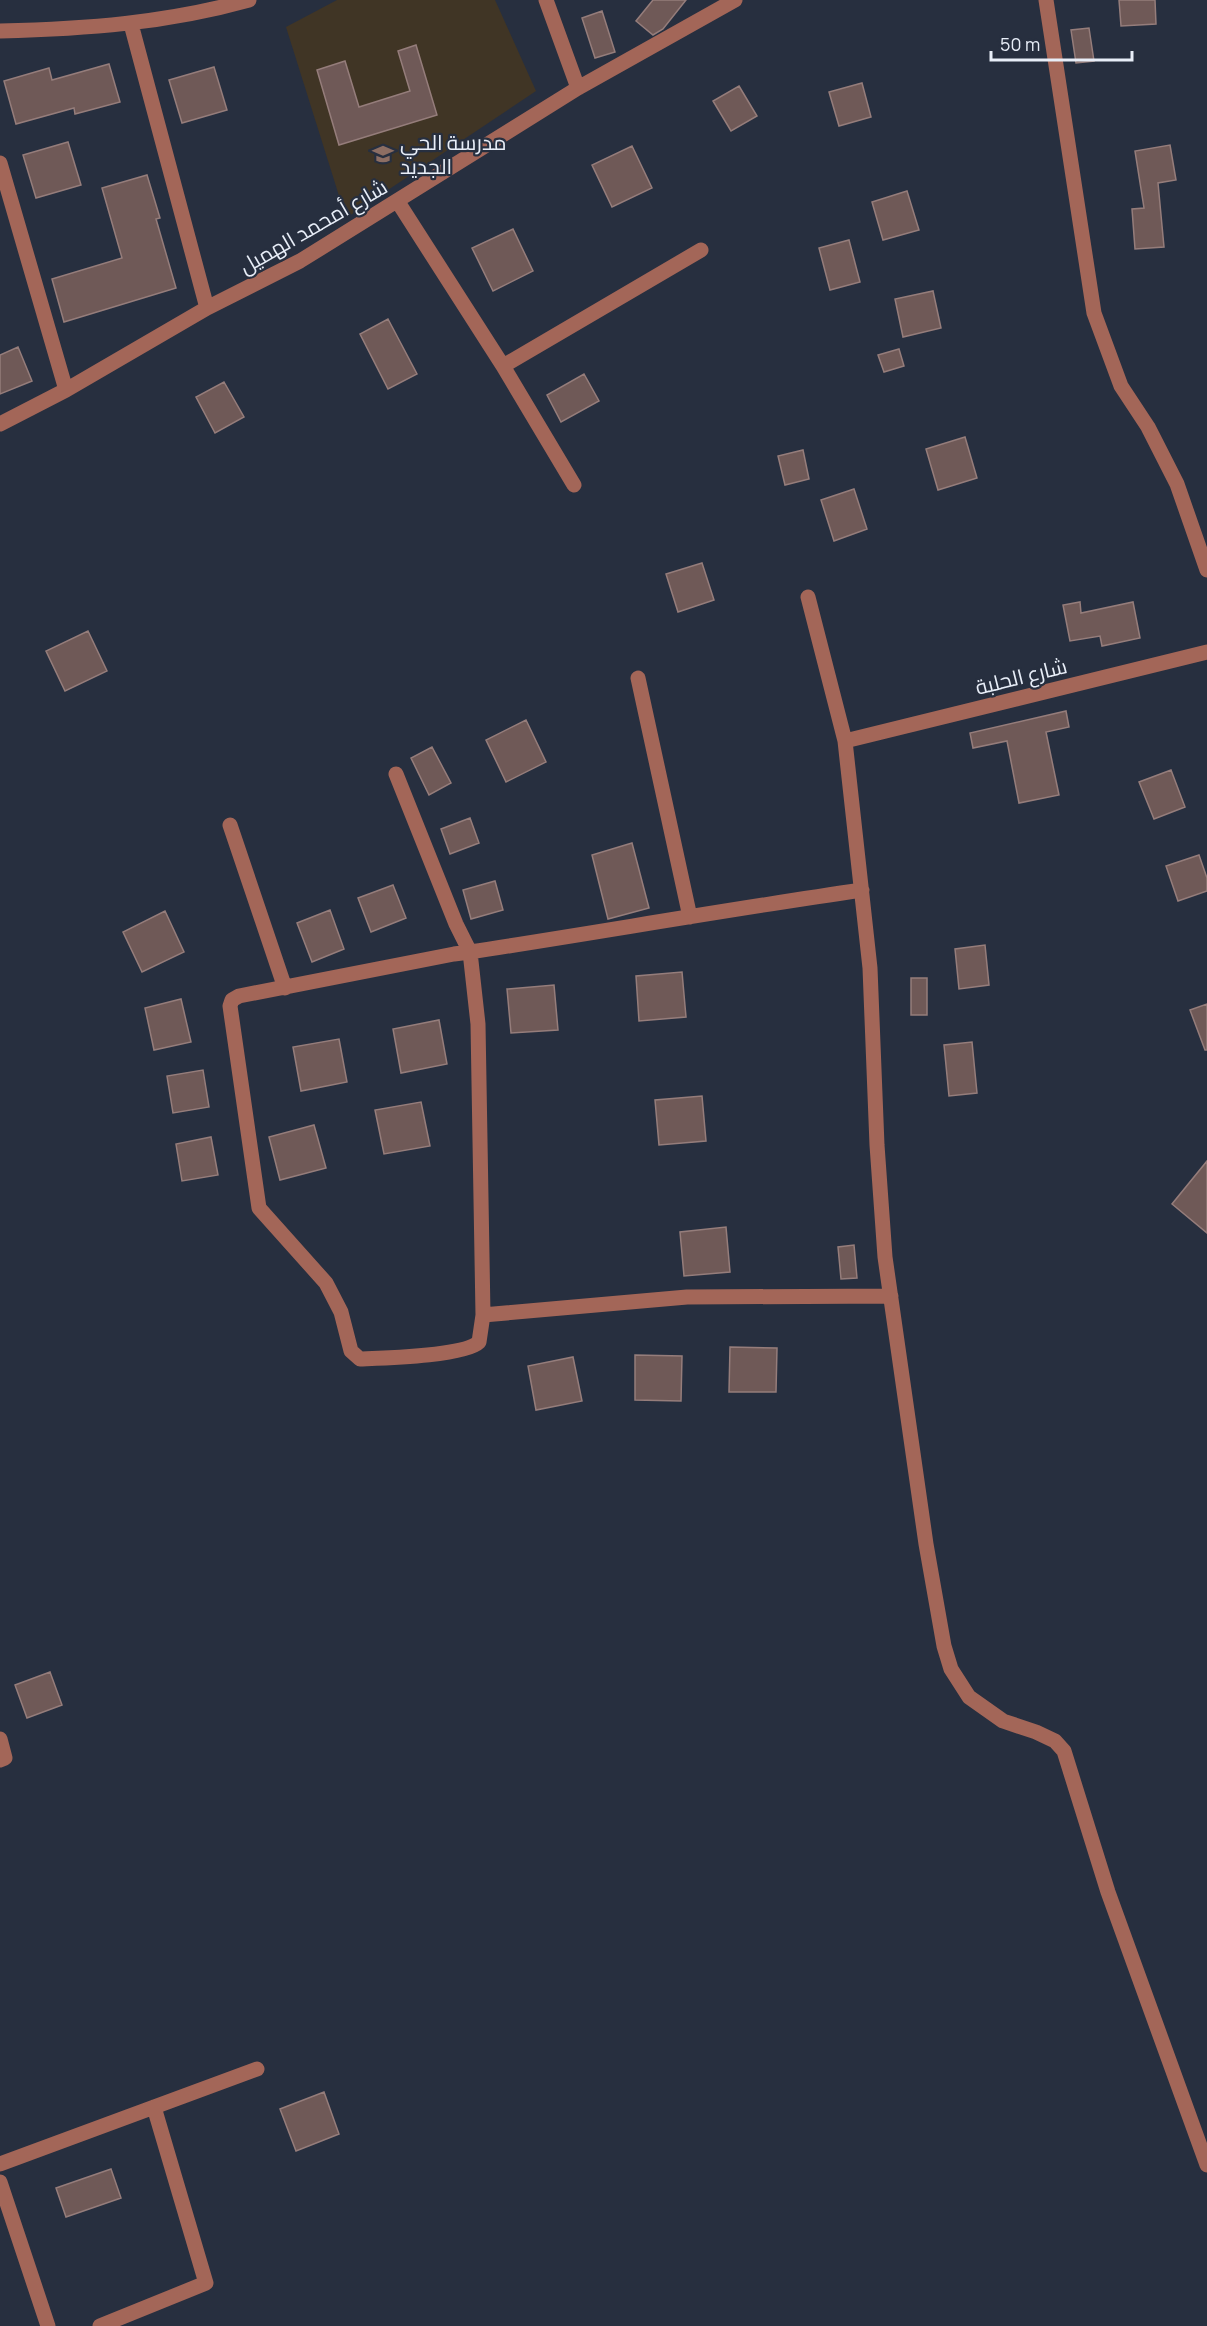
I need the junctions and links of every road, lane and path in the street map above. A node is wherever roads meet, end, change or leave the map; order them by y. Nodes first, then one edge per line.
1 (249, 0) edge
2 (546, 0) edge
3 (735, 0) edge
4 (1046, 0) edge
5 (131, 24) junction
6 (0, 31) edge
7 (578, 88) junction
8 (0, 163) edge
9 (398, 202) junction
10 (701, 250) dead end
11 (207, 309) junction
12 (503, 366) junction
13 (66, 390) junction
14 (0, 424) edge
15 (574, 485) dead end
16 (1207, 570) edge
17 (808, 597) dead end
18 (1207, 652) edge
19 (638, 678) dead end
20 (845, 741) junction
21 (396, 774) dead end
22 (230, 825) dead end
23 (862, 890) junction
24 (690, 917) junction
25 (470, 952) junction
26 (285, 988) junction
27 (891, 1296) junction
28 (483, 1315) junction
29 (0, 1739) edge
30 (0, 1760) edge
31 (257, 2069) dead end
32 (154, 2107) junction
33 (0, 2164) edge
34 (1207, 2165) edge
35 (0, 2182) edge
36 (48, 2326) edge
37 (100, 2326) edge

1 - 5 street
2 - 7 street
3 - 7 street, شارع أمحمد الهميل
4 - 16 street
5 - 6 street
5 - 11 street
7 - 9 street, شارع أمحمد الهميل
8 - 13 street
9 - 11 street, شارع أمحمد الهميل
9 - 12 street
10 - 12 street
11 - 13 street, شارع أمحمد الهميل
12 - 15 street
13 - 14 street, شارع أمحمد الهميل
17 - 20 street
18 - 20 street, شارع الحلبة
19 - 24 street
20 - 23 street
21 - 25 street
22 - 26 street
23 - 24 street
23 - 27 street
24 - 25 street
25 - 26 street
25 - 28 street
26 - 28 street
27 - 28 street
27 - 34 street
29 - 30 street
31 - 32 street
32 - 33 street
32 - 37 street
35 - 36 street

